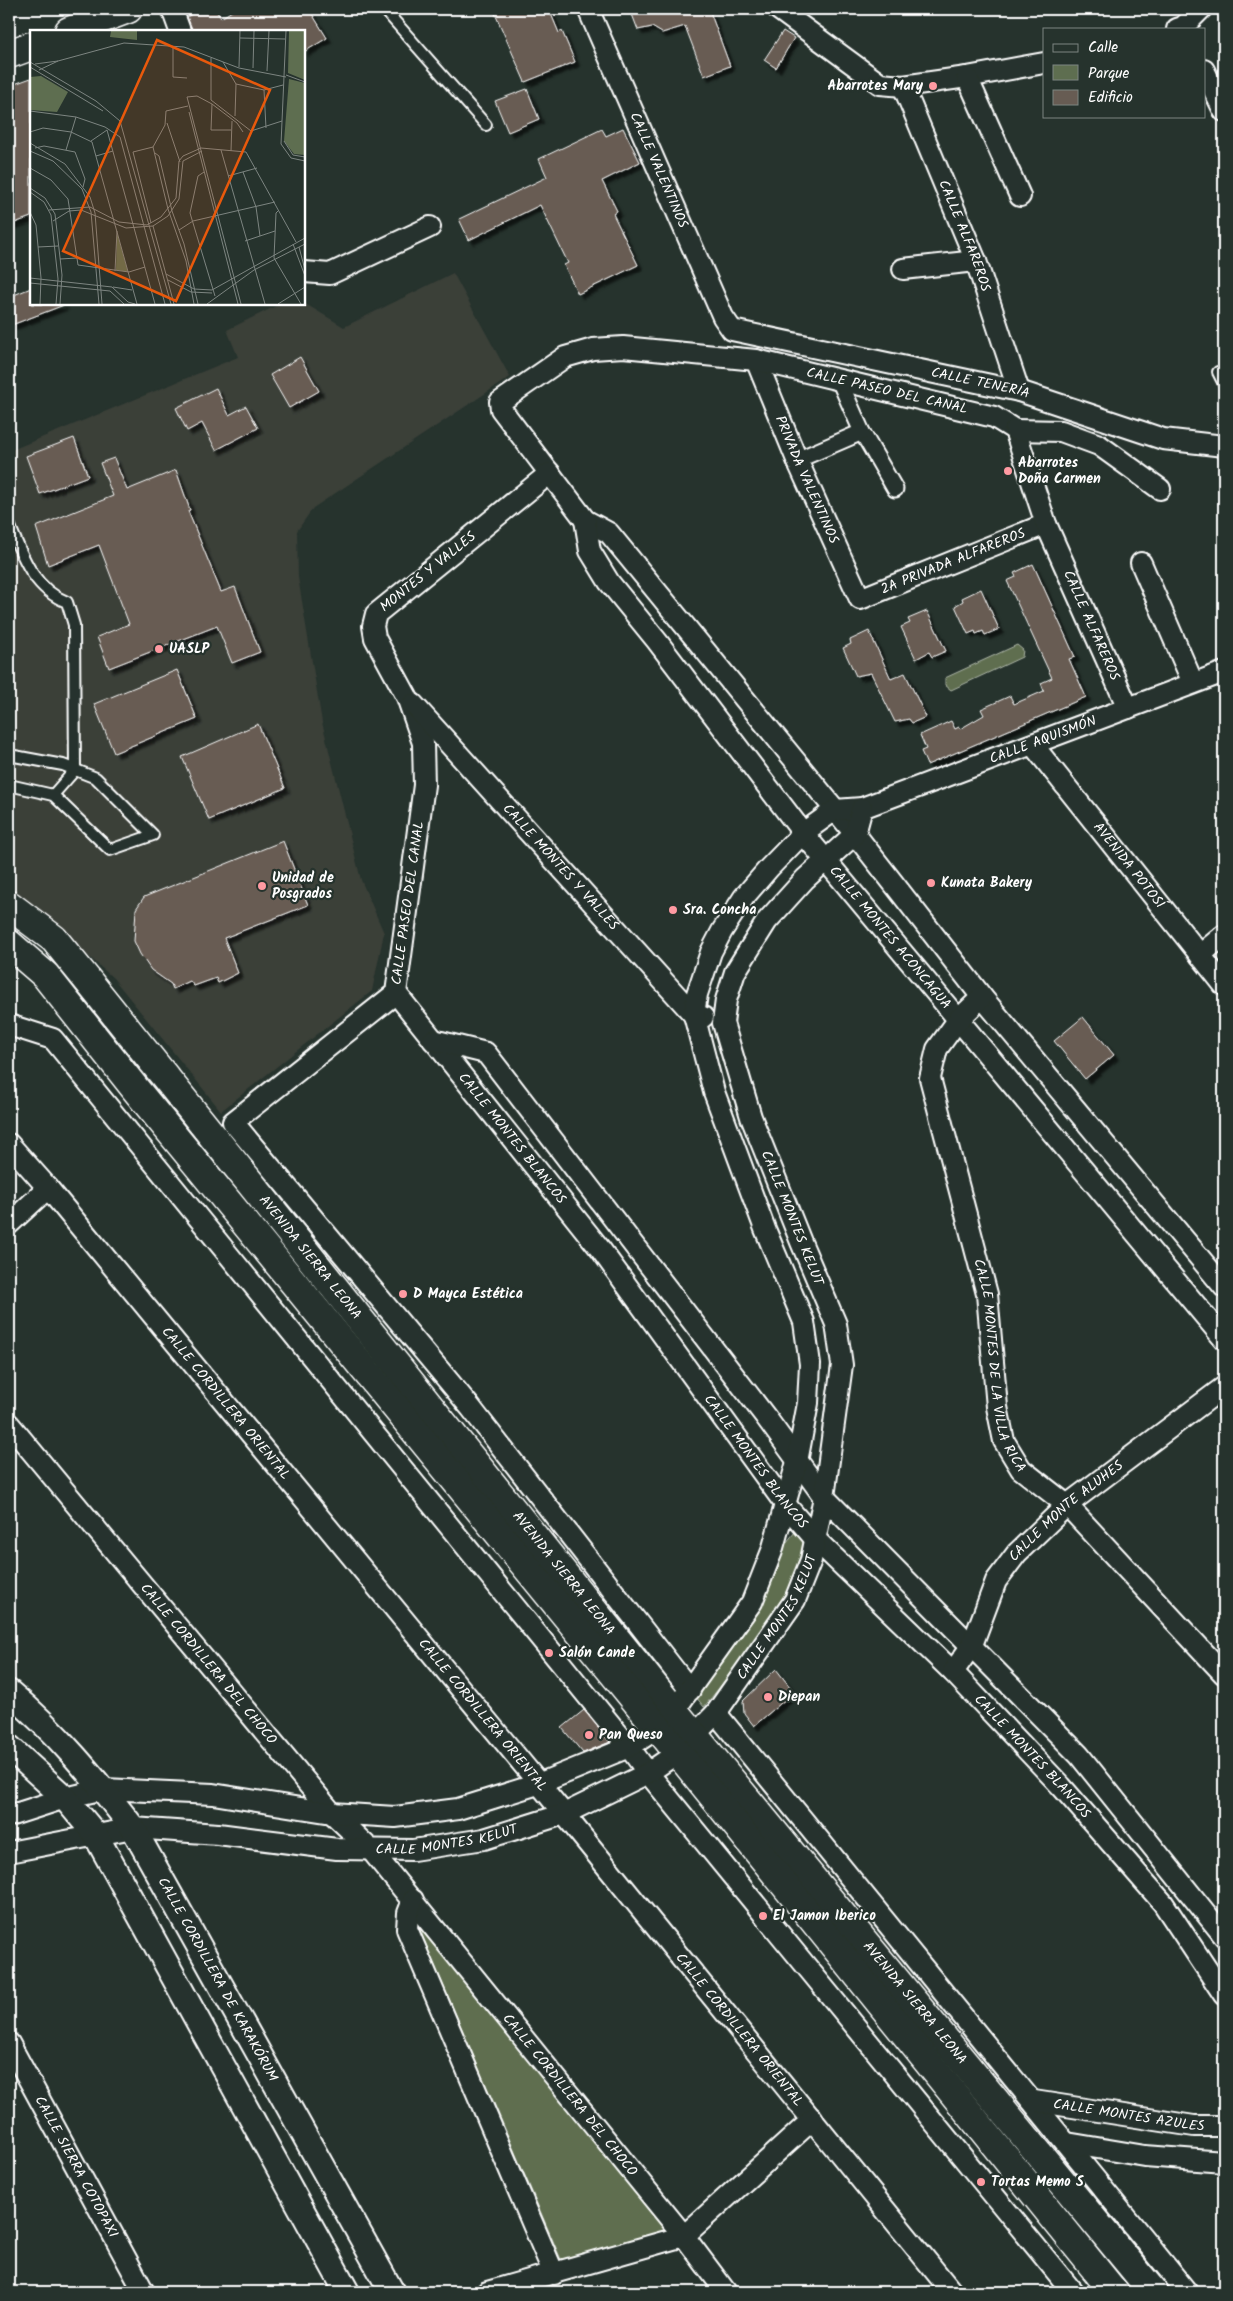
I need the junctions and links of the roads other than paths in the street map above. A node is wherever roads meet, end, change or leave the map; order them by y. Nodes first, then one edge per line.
1 (128, 9) edge
2 (172, 9) edge
3 (384, 9) edge
4 (588, 9) edge
5 (778, 9) edge
6 (1201, 9) edge
7 (1181, 28) edge
8 (72, 30) edge
9 (180, 30) edge
10 (30, 46) edge
11 (9, 54) edge
12 (1043, 63) edge
13 (1206, 74) edge
14 (967, 77) junction
15 (903, 86) junction
16 (1224, 111) edge
17 (486, 125) dead end
18 (1020, 196) dead end
19 (430, 227) dead end
20 (976, 260) junction
21 (903, 269) dead end
22 (305, 272) edge
23 (732, 330) joint
24 (756, 360) junction
25 (1218, 372) dead end
26 (839, 380) junction
27 (1224, 384) edge
28 (1019, 391) junction
29 (500, 402) joint
30 (1015, 430) junction
31 (862, 432) junction
32 (1224, 446) edge
33 (797, 460) junction
34 (550, 473) junction
35 (895, 489) dead end
36 (1160, 489) dead end
37 (585, 520) junction
38 (9, 524) edge
39 (1046, 524) junction
40 (1140, 563) dead end
41 (860, 599) joint
42 (683, 622) junction
43 (657, 641) junction
44 (1224, 672) edge
45 (1193, 683) junction
46 (407, 696) junction
47 (1128, 708) junction
48 (1033, 745) junction
49 (9, 755) edge
50 (75, 770) junction
51 (9, 785) edge
52 (53, 794) junction
53 (862, 808) junction
54 (835, 810) junction
55 (803, 833) junction
56 (855, 834) junction
57 (826, 861) junction
58 (9, 905) edge
59 (1224, 935) edge
60 (9, 944) edge
61 (1200, 955) junction
62 (1224, 985) edge
63 (396, 993) junction
64 (982, 997) junction
65 (694, 1015) junction
66 (958, 1020) junction
67 (723, 1023) junction
68 (9, 1025) edge
69 (433, 1040) junction
70 (233, 1122) joint
71 (9, 1144) edge
72 (48, 1188) junction
73 (9, 1224) edge
74 (1224, 1286) edge
75 (1224, 1339) edge
76 (1224, 1387) edge
77 (9, 1424) edge
78 (797, 1462) junction
79 (824, 1498) junction
80 (785, 1504) junction
81 (1067, 1505) junction
82 (511, 1528) junction
83 (816, 1540) junction
84 (972, 1645) junction
85 (953, 1672) junction
86 (1224, 1674) edge
87 (690, 1690) junction
88 (9, 1692) edge
89 (716, 1713) junction
90 (666, 1720) junction
91 (686, 1744) junction
92 (9, 1747) edge
93 (629, 1747) junction
94 (648, 1774) junction
95 (538, 1784) junction
96 (104, 1790) junction
97 (65, 1798) junction
98 (332, 1813) junction
99 (564, 1814) junction
100 (9, 1816) edge
101 (133, 1828) junction
102 (95, 1834) junction
103 (371, 1850) junction
104 (9, 1852) edge
105 (413, 1900) junction
106 (1224, 1936) edge
107 (1224, 1995) edge
108 (9, 2043) edge
109 (1034, 2101) junction
110 (813, 2119) junction
111 (1224, 2126) edge
112 (1067, 2142) junction
113 (1224, 2162) edge
114 (684, 2236) junction
115 (554, 2274) junction
116 (144, 2292) edge
117 (347, 2292) edge
118 (392, 2292) edge
119 (488, 2292) edge
120 (726, 2292) edge
121 (952, 2292) edge
122 (1073, 2292) edge
123 (1114, 2292) edge
124 (1153, 2292) edge
125 (1187, 2292) edge

1 - 8 main road
2 - 9 street
3 - 17 lane
4 - 23 street, CALLE VALENTINOS
5 - 15 street
6 - 7 street
10 - 11 main road
12 - 14 street
13 - 16 street
14 - 15 street
14 - 18 street
15 - 20 street, CALLE ALFAREROS
19 - 22 street
20 - 21 street
20 - 28 street, CALLE ALFAREROS
23 - 28 street, CALLE TENERÍA
24 - 26 street, CALLE PASEO DEL CANAL
24 - 29 street, CALLE PASEO DEL CANAL
24 - 33 street, PRIVADA VALENTINOS
25 - 27 lane
26 - 30 street, CALLE PASEO DEL CANAL
26 - 31 street
28 - 32 street, CALLE TENERÍA
29 - 34 street, CALLE MONTES ACONCAGUA
30 - 36 street
30 - 39 street, CALLE ALFAREROS
31 - 33 street
31 - 35 street
33 - 41 street, PRIVADA VALENTINOS
34 - 37 street, CALLE MONTES ACONCAGUA
34 - 46 street, MONTES Y VALLES
37 - 42 street, CALLE MONTES ACONCAGUA
37 - 43 street, CALLE MONTES ACONCAGUA
38 - 50 lane
39 - 41 street, 2A PRIVADA ALFAREROS
39 - 47 street, CALLE ALFAREROS
40 - 45 street
42 - 43 street
42 - 54 street, CALLE MONTES ACONCAGUA
43 - 55 street, CALLE MONTES ACONCAGUA
44 - 45 street, CALLE AQUISMÓN
45 - 47 street, CALLE AQUISMÓN
46 - 63 street, CALLE PASEO DEL CANAL
46 - 65 street, CALLE MONTES Y VALLES
47 - 48 street, CALLE AQUISMÓN
48 - 53 street, CALLE AQUISMÓN
48 - 61 street, AVENIDA POTOSÍ
49 - 50 lane
50 - 52 lane
50 - 52 lane
51 - 52 lane
53 - 54 street, CALLE AQUISMÓN
53 - 56 street
54 - 55 street, CALLE MONTES KELUT
54 - 56 street, CALLE MONTES ACONCAGUA
55 - 57 street, CALLE MONTES ACONCAGUA
55 - 65 street, CALLE MONTES KELUT
56 - 57 street, CALLE MONTES KELUT
56 - 64 street, CALLE MONTES ACONCAGUA
57 - 66 street, CALLE MONTES ACONCAGUA
57 - 67 street, CALLE MONTES KELUT
58 - 82 main road, AVENIDA SIERRA LEONA
59 - 61 street
60 - 82 main road, AVENIDA SIERRA LEONA
61 - 62 street, AVENIDA POTOSÍ
63 - 69 street, CALLE MONTES BLANCOS
63 - 70 street, CALLE PASEO DEL CANAL
64 - 66 street, CALLE MONTES DE LA VILLA RICA
64 - 74 street, CALLE MONTES ACONCAGUA
65 - 67 street
65 - 78 street, CALLE MONTES KELUT
66 - 75 street, CALLE MONTES ACONCAGUA
66 - 81 street, CALLE MONTES DE LA VILLA RICA
67 - 79 street, CALLE MONTES KELUT
68 - 93 street
69 - 78 street
69 - 80 street, CALLE MONTES BLANCOS
70 - 87 street, AVENIDA SIERRA LEONA
71 - 72 street, CALLE CORDILLERA ORIENTAL
72 - 73 street
72 - 95 street, CALLE CORDILLERA ORIENTAL
76 - 81 street, CALLE MONTE ALUHES
77 - 98 street, CALLE CORDILLERA DEL CHOCO
78 - 79 street
78 - 80 street, CALLE MONTES KELUT
79 - 83 street, CALLE MONTES KELUT
79 - 84 street
80 - 83 street, CALLE MONTES BLANCOS
80 - 87 street, CALLE MONTES KELUT
81 - 84 street, CALLE MONTE ALUHES
81 - 86 street, CALLE MONTES DE LA VILLA RICA
82 - 90 main road, AVENIDA SIERRA LEONA
83 - 85 street, CALLE MONTES BLANCOS
83 - 89 street, CALLE MONTES KELUT
84 - 85 street, CALLE MONTE ALUHES
84 - 106 street
85 - 107 street, CALLE MONTES BLANCOS
87 - 90 street, CALLE MONTES KELUT
88 - 96 street, CALLE CORDILLERA DE KARAKÓRUM
89 - 91 street, CALLE MONTES KELUT
89 - 109 street
90 - 91 main road, AVENIDA SIERRA LEONA
90 - 93 street, CALLE MONTES KELUT
91 - 94 street, CALLE MONTES KELUT
91 - 123 main road, AVENIDA SIERRA LEONA
91 - 124 main road, AVENIDA SIERRA LEONA
92 - 97 street
93 - 94 street
93 - 95 street, CALLE MONTES KELUT
94 - 99 street, CALLE MONTES KELUT
94 - 122 street
95 - 98 street, CALLE MONTES KELUT
95 - 99 street, CALLE CORDILLERA ORIENTAL
96 - 97 street, CALLE MONTES KELUT
96 - 98 street, CALLE MONTES KELUT
96 - 101 street, CALLE CORDILLERA DE KARAKÓRUM
97 - 100 street, CALLE MONTES KELUT
97 - 102 street
98 - 103 street, CALLE CORDILLERA DEL CHOCO
99 - 103 street, CALLE MONTES KELUT
99 - 110 street, CALLE CORDILLERA ORIENTAL
101 - 102 street, CALLE MONTES KELUT
101 - 103 street, CALLE MONTES KELUT
101 - 118 street, CALLE CORDILLERA DE KARAKÓRUM
102 - 104 street, CALLE MONTES KELUT
102 - 117 street
103 - 105 street, CALLE CORDILLERA DEL CHOCO
105 - 114 street, CALLE CORDILLERA DEL CHOCO
105 - 115 street
108 - 116 street, CALLE SIERRA COTOPAXI
109 - 111 street, CALLE MONTES AZULES
109 - 112 street
110 - 114 street
110 - 121 street, CALLE CORDILLERA ORIENTAL
112 - 113 street
112 - 125 street
114 - 115 street
114 - 120 street, CALLE CORDILLERA DEL CHOCO
115 - 119 street

